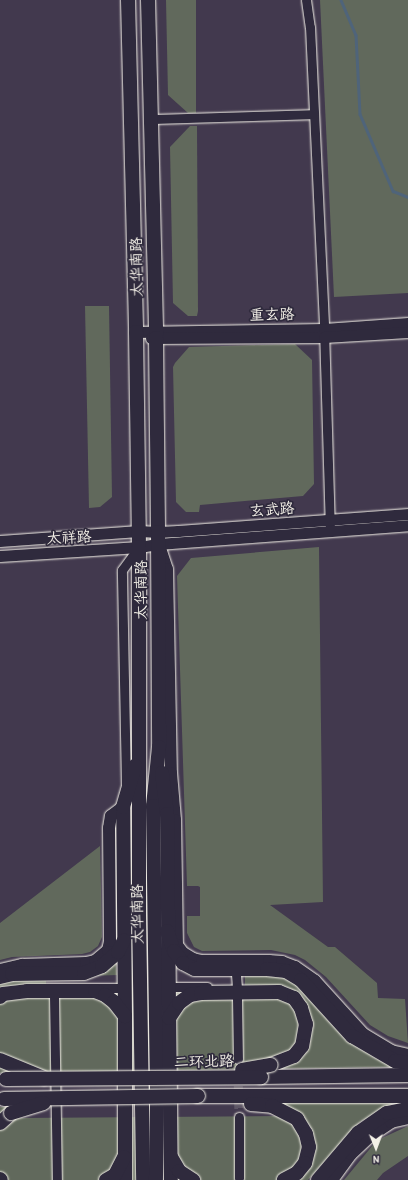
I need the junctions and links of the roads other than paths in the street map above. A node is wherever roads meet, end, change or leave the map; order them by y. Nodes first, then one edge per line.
1 (128, 0) edge
2 (148, 0) edge
3 (306, 0) edge
4 (314, 114) junction
5 (150, 119) junction
6 (408, 323) edge
7 (408, 332) edge
8 (324, 333) junction
9 (155, 334) junction
10 (136, 335) junction
11 (408, 514) edge
12 (329, 519) junction
13 (408, 525) edge
14 (139, 531) junction
15 (330, 532) junction
16 (158, 538) junction
17 (0, 541) edge
18 (139, 547) junction
19 (0, 556) edge
20 (159, 747) junction
21 (140, 748) junction
22 (124, 802) junction
23 (167, 930) junction
24 (124, 940) junction
25 (0, 970) edge
26 (236, 974) dead end
27 (0, 977) edge
28 (54, 978) dead end
29 (173, 987) dead end
30 (120, 988) dead end
31 (54, 991) junction
32 (0, 997) edge
33 (237, 998) dead end
34 (125, 1016) junction
35 (169, 1018) junction
36 (408, 1056) edge
37 (238, 1059) dead end
38 (5, 1063) edge
39 (408, 1063) edge
40 (408, 1075) edge
41 (196, 1078) junction
42 (3, 1080) edge
43 (50, 1080) junction
44 (198, 1096) junction
45 (408, 1096) edge
46 (62, 1098) junction
47 (2, 1099) edge
48 (408, 1109) edge
49 (239, 1117) tunnel mouth
50 (408, 1118) edge
51 (0, 1122) edge
52 (124, 1157) junction
53 (171, 1157) junction
54 (239, 1178) dead end
55 (57, 1180) edge
56 (106, 1180) edge
57 (125, 1180) edge
58 (143, 1180) edge
59 (156, 1180) edge
60 (171, 1180) edge
61 (193, 1180) edge
62 (284, 1180) edge
63 (318, 1180) edge
64 (332, 1180) edge

1 - 10 main road, 太华南路
2 - 5 main road, 太华南路
3 - 4 street
4 - 5 street
4 - 8 street
5 - 9 main road, 太华南路
6 - 8 street, 重玄路
7 - 8 street, 重玄路
8 - 9 street, 重玄路
8 - 12 street
9 - 10 street, 重玄路
9 - 16 main road, 太华南路
10 - 14 main road, 太华南路
11 - 12 street, 玄武路
12 - 15 street
12 - 16 street, 玄武路
13 - 15 street, 玄武路
14 - 16 street, 玄武路
14 - 17 street, 太祥路
14 - 18 main road, 太华南路
15 - 16 street, 玄武路
16 - 18 street, 玄武路
16 - 20 main road, 太华南路
16 - 36 main road
18 - 19 street, 太祥路
18 - 21 main road, 太华南路
18 - 22 street
20 - 23 main road
20 - 59 main road, 太华南路
21 - 22 main road
21 - 58 main road, 太华南路
22 - 24 main road
22 - 25 main road
23 - 35 main road
23 - 39 main road
24 - 27 main road
24 - 34 main road
26 - 29 street
28 - 31 street
30 - 31 street
31 - 55 street
32 - 34 main road
33 - 37 street
34 - 52 main road
35 - 41 main road, bridge
35 - 53 main road
38 - 43 main road, bridge
40 - 41 main road, 二环北路, bridge
41 - 43 main road, 二环北路, bridge
42 - 43 main road, 二环北路, bridge
44 - 45 main road
44 - 46 main road, bridge
44 - 62 main road
46 - 47 main road, bridge
46 - 51 main road, bridge
48 - 63 main road
49 - 54 street
50 - 64 main road
52 - 56 main road
52 - 57 main road
53 - 60 main road
53 - 61 main road

